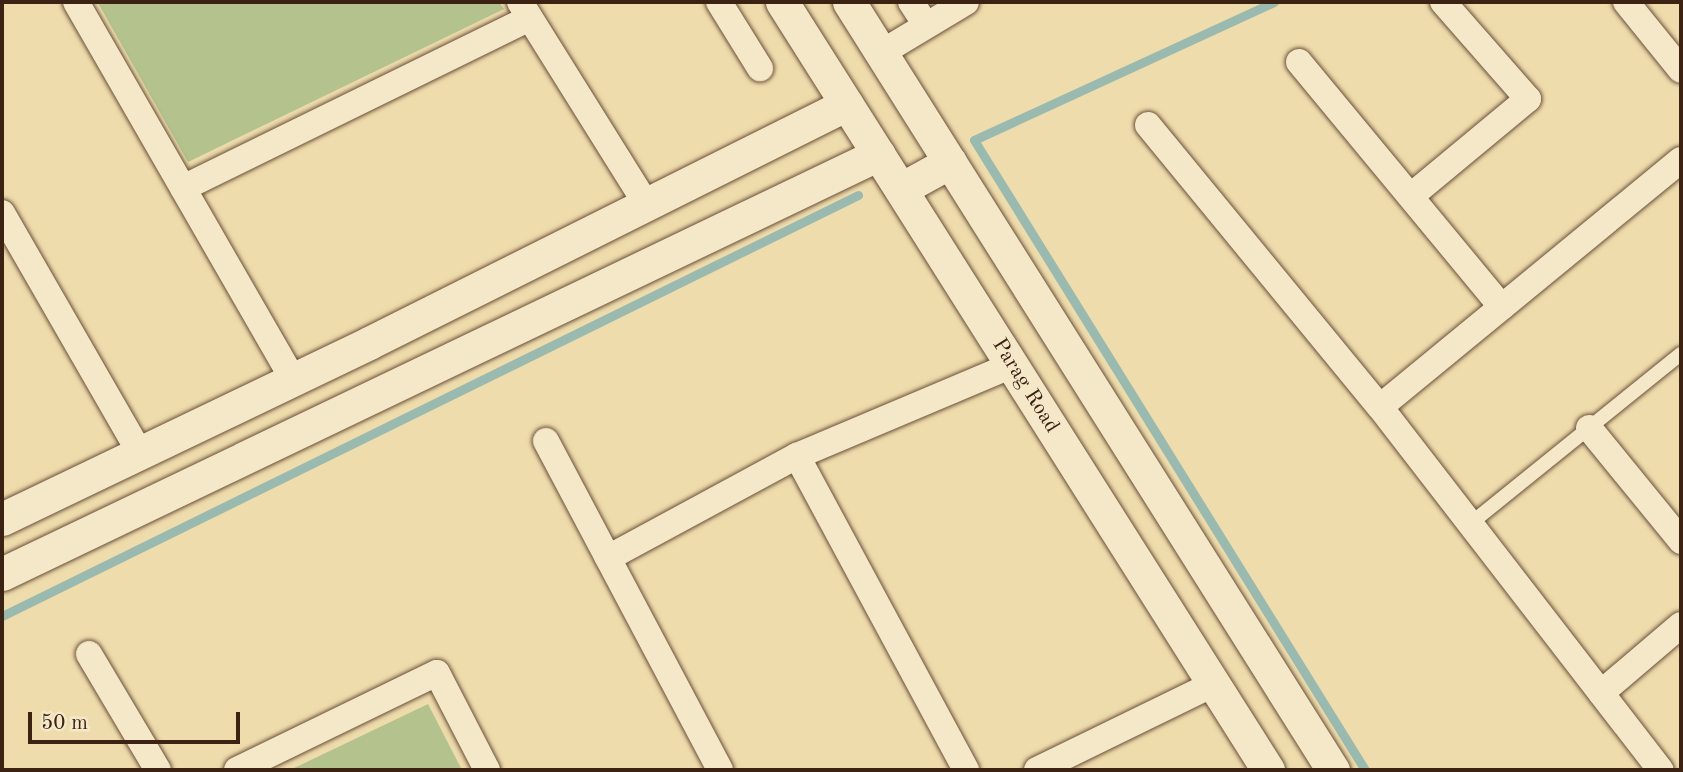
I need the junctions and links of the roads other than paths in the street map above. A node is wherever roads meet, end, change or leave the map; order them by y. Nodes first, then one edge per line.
1 (76, 2) edge
2 (719, 2) edge
3 (782, 2) edge
4 (849, 2) edge
5 (911, 2) edge
6 (965, 2) edge
7 (1443, 2) edge
8 (1626, 2) edge
9 (525, 10) edge
10 (902, 40) junction
11 (1299, 62) dead end
12 (760, 68) dead end
13 (1681, 70) edge
14 (847, 104) junction
15 (1148, 125) dead end
16 (879, 154) junction
17 (1681, 160) edge
18 (950, 162) junction
19 (183, 188) junction
20 (901, 189) junction
21 (1410, 196) junction
22 (646, 204) junction
23 (6, 228) edge
24 (1502, 307) junction
25 (1681, 354) edge
26 (1012, 365) junction
27 (293, 379) junction
28 (1380, 407) junction
29 (1589, 428) junction
30 (546, 440) dead end
31 (140, 453) junction
32 (797, 456) junction
33 (2, 519) edge
34 (1470, 524) junction
35 (1681, 541) edge
36 (608, 558) junction
37 (2, 574) edge
38 (1681, 625) edge
39 (89, 654) dead end
40 (1213, 684) junction
41 (1601, 693) junction
42 (158, 770) edge
43 (237, 770) edge
44 (487, 770) edge
45 (720, 770) edge
46 (966, 770) edge
47 (1037, 770) edge
48 (1268, 770) edge
49 (1333, 770) edge
50 (1661, 770) edge

1 - 19 street
2 - 12 street
3 - 14 street, Parag Road
4 - 10 street
5 - 10 street
6 - 10 street
7 - 21 street
8 - 13 street
9 - 19 street
9 - 22 street
10 - 18 street
11 - 21 street
14 - 16 street, Parag Road
14 - 22 street
15 - 28 street
16 - 20 street, Parag Road
16 - 37 street
17 - 24 street
18 - 20 street
18 - 49 street
19 - 27 street
20 - 26 street, Parag Road
21 - 24 street
22 - 27 street
23 - 31 street
24 - 28 street
25 - 29 lane
26 - 32 street
26 - 40 street, Parag Road
27 - 31 street
28 - 34 street
29 - 34 lane
29 - 35 street
30 - 36 street
31 - 33 street
32 - 36 street
32 - 46 street
34 - 41 street
36 - 45 street
38 - 41 street
39 - 42 street
40 - 47 street
40 - 48 street, Parag Road
41 - 50 street
43 - 44 street

